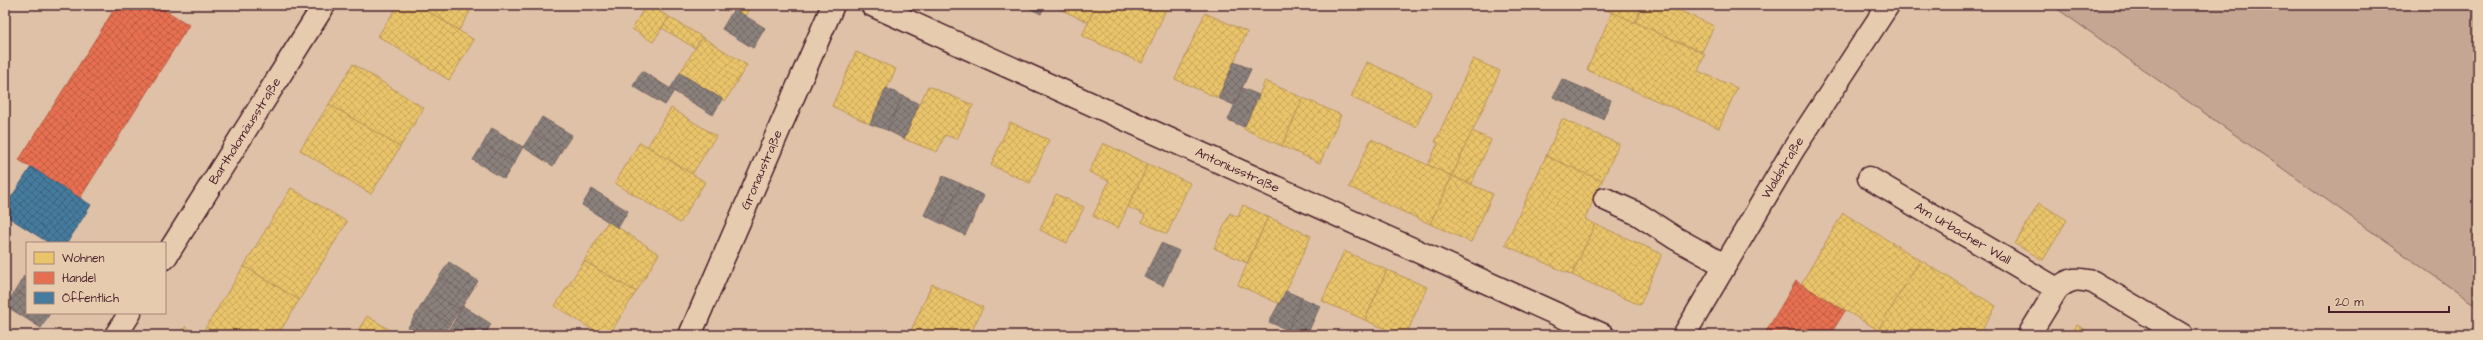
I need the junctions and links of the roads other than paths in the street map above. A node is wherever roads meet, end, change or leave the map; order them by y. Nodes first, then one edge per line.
1 (324, 5) edge
2 (834, 5) edge
3 (872, 5) edge
4 (1888, 5) edge
5 (1869, 178) dead end
6 (1605, 199) dead end
7 (166, 256) edge
8 (1724, 265) junction
9 (2057, 288) junction
10 (129, 314) edge
11 (116, 335) edge
12 (690, 335) edge
13 (1603, 335) edge
14 (1684, 335) edge
15 (2029, 335) edge
16 (2182, 335) edge

1 - 7 street, Bartholomäusstraße
2 - 12 street, Gronaustraße
3 - 13 street, Antoniusstraße
4 - 8 street, Waldstraße
5 - 9 street, Am Urbacher Wall
6 - 8 street
8 - 14 street, Waldstraße
9 - 15 street
9 - 16 street
10 - 11 street

